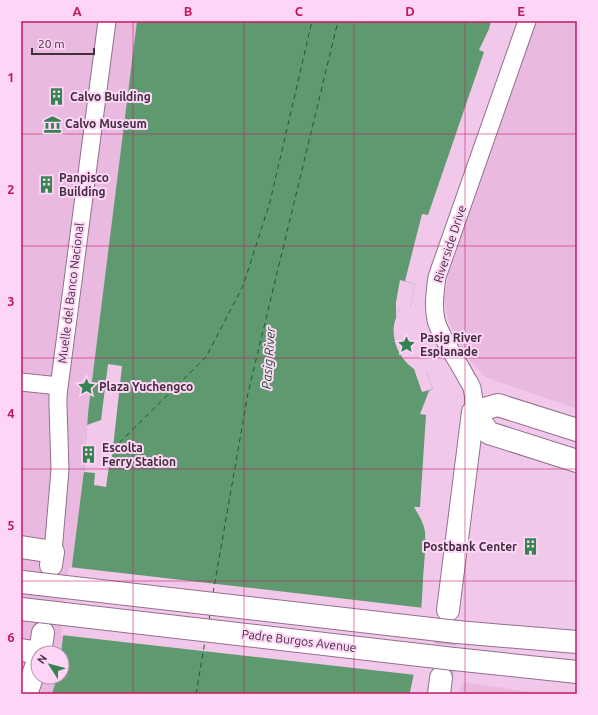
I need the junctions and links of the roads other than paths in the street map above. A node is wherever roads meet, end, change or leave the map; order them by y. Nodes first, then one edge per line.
1 (107, 21) edge
2 (527, 21) edge
3 (21, 382) edge
4 (59, 386) junction
5 (473, 412) junction
6 (577, 430) edge
7 (577, 461) edge
8 (21, 547) edge
9 (52, 558) joint
10 (22, 582) edge
11 (21, 608) edge
12 (448, 610) tunnel mouth
13 (577, 642) edge
14 (577, 672) edge
15 (30, 683) edge
16 (26, 694) edge

1 - 4 street, Muelle del Banco Nacional
2 - 5 street, Riverside Drive
3 - 4 street
4 - 9 street, Muelle del Banco Nacional
5 - 6 main road
5 - 7 main road
5 - 12 main road, Riverside Drive
8 - 9 main road
10 - 13 main road, bridge
11 - 14 main road, Padre Burgos Avenue, bridge
15 - 16 main road

